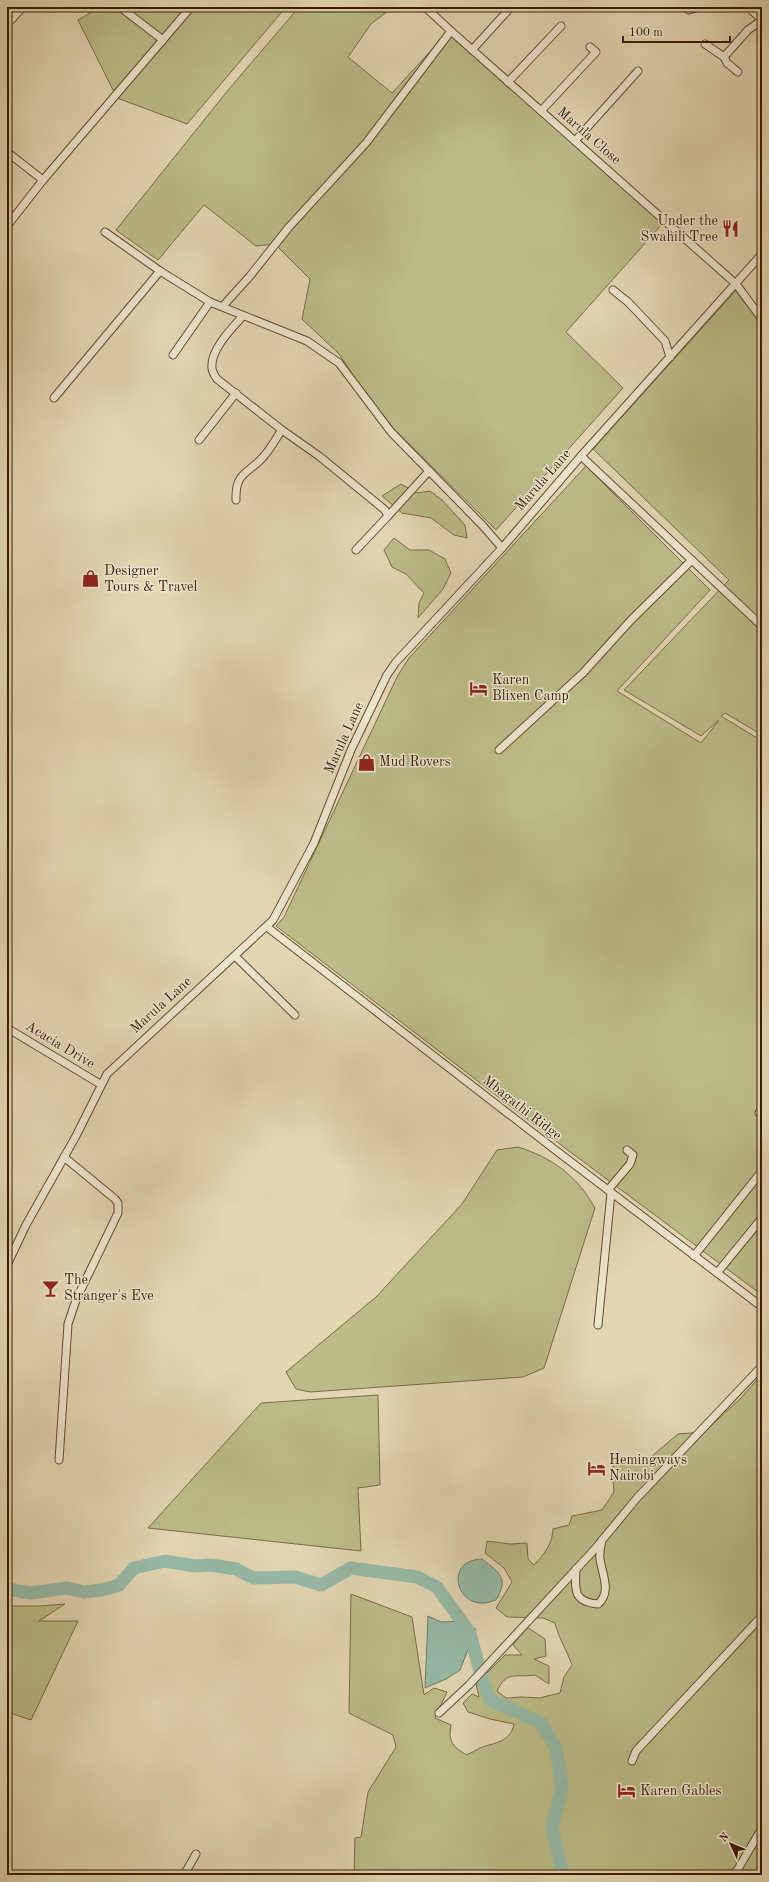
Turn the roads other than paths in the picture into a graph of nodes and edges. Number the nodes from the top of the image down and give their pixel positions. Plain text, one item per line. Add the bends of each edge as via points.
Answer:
1 (23, 7) edge
2 (120, 7) edge
3 (192, 7) edge
4 (425, 7) edge
5 (511, 7) edge
6 (684, 7) edge
7 (699, 7) edge
8 (748, 7) edge
9 (7, 12) edge
10 (13, 18) junction
11 (7, 24) edge
12 (561, 26) dead end
13 (451, 31) junction
14 (163, 40) junction
15 (704, 44) dead end
16 (590, 47) dead end
17 (472, 50) junction
18 (724, 57) junction
19 (638, 71) dead end
20 (738, 72) dead end
21 (508, 82) junction
22 (541, 111) junction
23 (575, 141) junction
24 (7, 152) edge
25 (42, 180) junction
26 (7, 226) edge
27 (105, 232) dead end
28 (762, 254) edge
29 (160, 271) junction
30 (736, 284) junction
31 (613, 290) dead end
32 (210, 302) junction
33 (223, 306) junction
34 (243, 316) junction
35 (762, 319) edge
36 (173, 355) dead end
37 (670, 357) junction
38 (236, 394) junction
39 (54, 398) dead end
40 (282, 430) junction
41 (199, 440) dead end
42 (581, 456) junction
43 (429, 471) junction
44 (236, 500) dead end
45 (388, 516) junction
46 (502, 548) junction
47 (356, 550) dead end
48 (692, 560) junction
49 (762, 626) edge
50 (499, 750) dead end
51 (267, 927) junction
52 (235, 956) junction
53 (295, 1015) dead end
54 (7, 1028) edge
55 (100, 1084) junction
56 (627, 1150) dead end
57 (64, 1157) junction
58 (762, 1171) edge
59 (609, 1192) junction
60 (762, 1218) edge
61 (694, 1256) junction
62 (7, 1265) edge
63 (717, 1273) junction
64 (762, 1307) edge
65 (598, 1325) dead end
66 (762, 1366) edge
67 (59, 1460) dead end
68 (602, 1540) junction
69 (576, 1569) junction
70 (762, 1616) edge
71 (439, 1713) dead end
72 (632, 1761) dead end
73 (762, 1828) edge
74 (196, 1854) dead end
75 (184, 1875) edge
76 (732, 1875) edge

1 - 10 street
2 - 14 street
3 - 14 street
4 - 13 street, Marula Close
5 - 17 street
6 - 7 street via 689,10
8 - 18 street via 762,20 748,30
9 - 10 street
10 - 11 street
12 - 21 street
13 - 17 street, Marula Close
13 - 33 street via 366,143 289,227
14 - 25 street
15 - 18 street via 714,46
16 - 22 street via 596,52
17 - 21 street, Marula Close
18 - 20 street
19 - 23 street
21 - 22 street, Marula Close
22 - 23 street, Marula Close
23 - 30 street, Marula Close
24 - 25 street
25 - 26 street
27 - 29 street
28 - 30 street, Marula Lane
29 - 32 street
29 - 39 street
30 - 35 street, Marula Close
30 - 37 street, Marula Lane
31 - 37 street via 665,341
32 - 33 street
32 - 36 street
33 - 34 street
34 - 38 street via 224,337 212,359 212,369 217,379
34 - 43 street via 307,341 339,363 391,432
37 - 42 street, Marula Lane
38 - 40 street
38 - 41 street
40 - 44 street via 265,455 242,474 235,487
40 - 45 street via 385,510
42 - 46 street, Marula Lane
42 - 48 street
43 - 45 street
43 - 46 street
45 - 47 street
46 - 51 street, Marula Lane via 391,668 351,750 314,843
48 - 49 street
48 - 50 street via 631,620 583,673
51 - 52 street, Marula Lane
51 - 59 street, Mbagathi Ridge
52 - 53 street
52 - 55 street, Marula Lane via 113,1066
54 - 55 street, Acacia Drive
55 - 57 street, Marula Lane
56 - 59 street via 633,1155 630,1164
57 - 62 street, Marula Lane
57 - 67 street via 115,1199 119,1207 76,1300 68,1324
58 - 61 street
59 - 61 street, Mbagathi Ridge
59 - 65 street
60 - 63 street
61 - 63 street, Mbagathi Ridge
63 - 64 street, Mbagathi Ridge
66 - 68 street via 636,1498
68 - 69 street
68 - 69 street via 600,1558 606,1593 598,1604 586,1603 578,1597 575,1588
69 - 71 street
70 - 72 street via 636,1751
73 - 76 street
74 - 75 street

